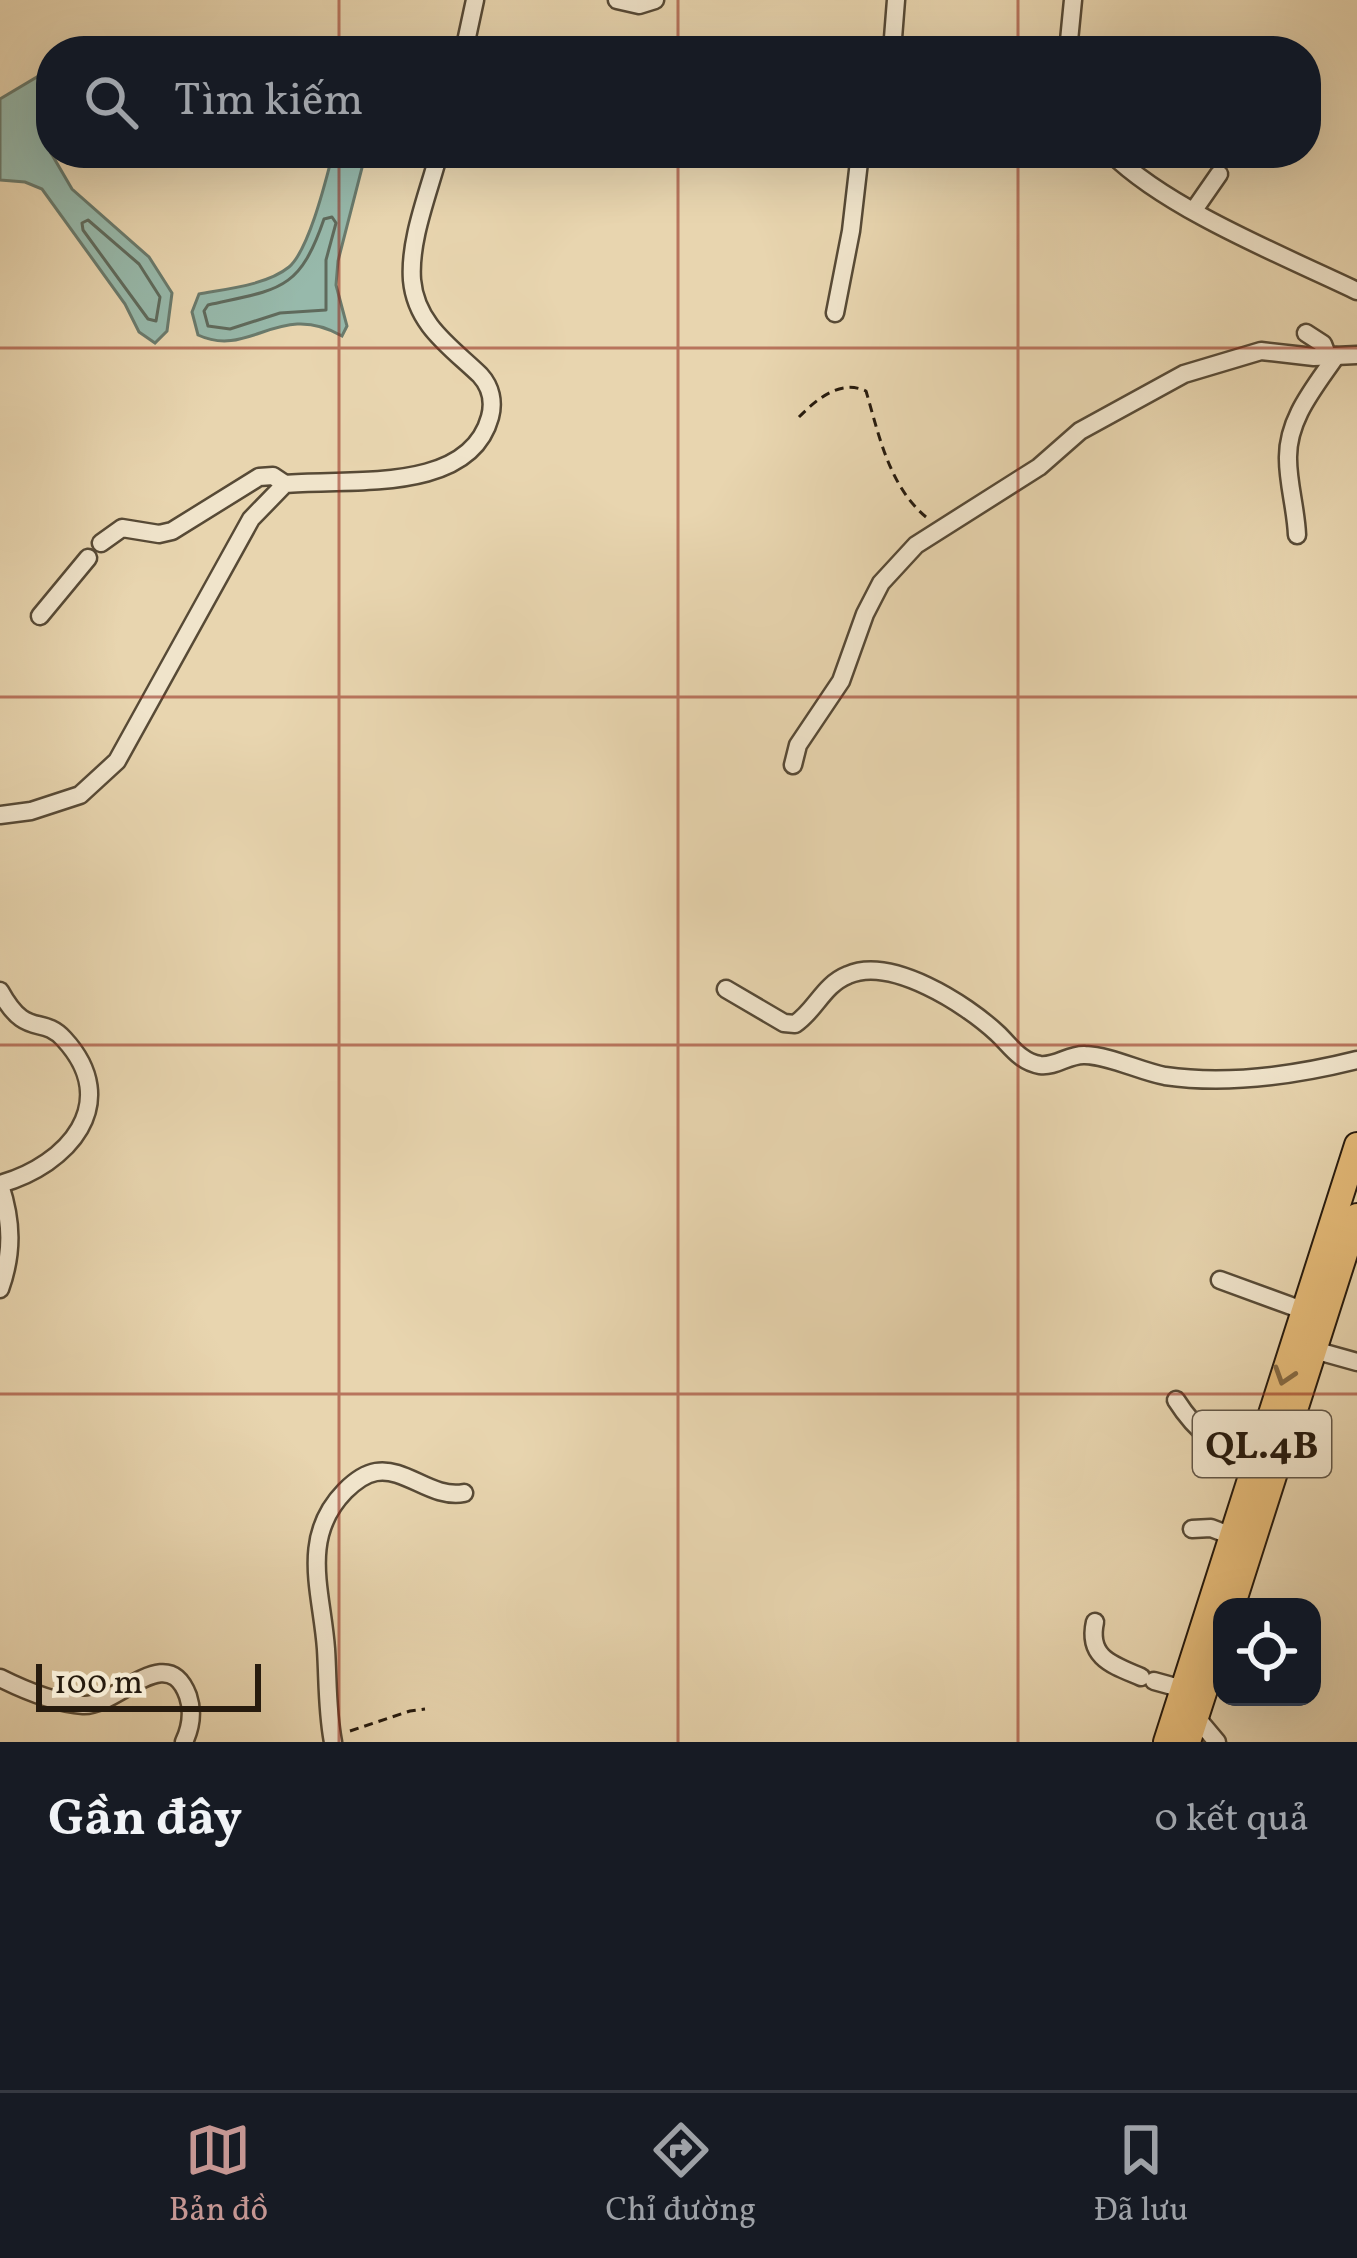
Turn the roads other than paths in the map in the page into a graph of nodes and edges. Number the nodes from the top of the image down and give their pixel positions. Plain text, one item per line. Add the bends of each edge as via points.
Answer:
1 (475, 0) edge
2 (617, 0) edge
3 (655, 0) edge
4 (896, 0) edge
5 (1073, 0) edge
6 (467, 36) edge
7 (893, 36) edge
8 (1069, 36) edge
9 (435, 168) edge
10 (858, 168) edge
11 (1126, 168) edge
12 (1219, 174) dead end
13 (1195, 210) junction
14 (1357, 291) edge
15 (835, 313) dead end
16 (1306, 333) dead end
17 (1357, 355) edge
18 (1332, 357) junction
19 (285, 484) junction
20 (1297, 535) dead end
21 (101, 543) dead end
22 (88, 558) dead end
23 (40, 616) dead end
24 (794, 765) dead end
25 (0, 815) edge
26 (726, 989) dead end
27 (0, 992) edge
28 (1357, 1060) edge
29 (1357, 1144) edge
30 (0, 1185) edge
31 (1357, 1216) edge
32 (1220, 1280) dead end
33 (0, 1288) edge
34 (1304, 1311) junction
35 (1314, 1351) junction
36 (1357, 1362) edge
37 (1176, 1400) dead end
38 (1256, 1461) junction
39 (464, 1493) dead end
40 (1192, 1528) dead end
41 (1232, 1536) junction
42 (1235, 1598) edge
43 (1095, 1622) dead end
44 (1213, 1665) edge
45 (0, 1678) edge
46 (1183, 1689) junction
47 (1196, 1717) junction
48 (340, 1738) edge
49 (184, 1742) edge
50 (1166, 1742) edge
51 (1189, 1742) edge
52 (1217, 1742) edge

1 - 6 street
2 - 3 street
4 - 7 street
5 - 8 street
9 - 19 street via 412,281 421,312 490,393 484,439 449,465 409,477
10 - 15 street
11 - 13 street
12 - 13 street
13 - 14 street
16 - 18 street
17 - 18 street
18 - 20 street via 1293,427 1288,458
18 - 24 street via 1261,351 1184,374 1080,431 1039,467 916,545 881,583 841,681 798,745
19 - 21 street via 259,477 172,531 122,528
19 - 25 street via 251,519 117,761 80,795
22 - 23 street
26 - 28 street via 795,1024 854,971 892,974 947,996 1040,1065 1084,1055 1166,1076 1219,1078
27 - 30 street via 27,1026 63,1037 92,1092 83,1128 52,1157
29 - 34 highway, QL.4B
30 - 33 street via 10,1260
31 - 35 highway, QL.4B
32 - 34 street
34 -> 38 highway, QL.4B
35 - 36 street
35 - 42 highway, QL.4B
37 - 38 street via 1214,1444
38 - 41 highway, QL.4B
39 - 48 street via 440,1493 379,1471 330,1507 314,1565
40 - 41 street
41 - 46 highway, QL.4B
43 - 46 street via 1096,1653 1108,1663
44 - 47 highway
45 - 49 street via 87,1706 161,1671 184,1685 192,1708
46 - 50 highway, QL.4B
47 - 51 highway
47 - 52 street

